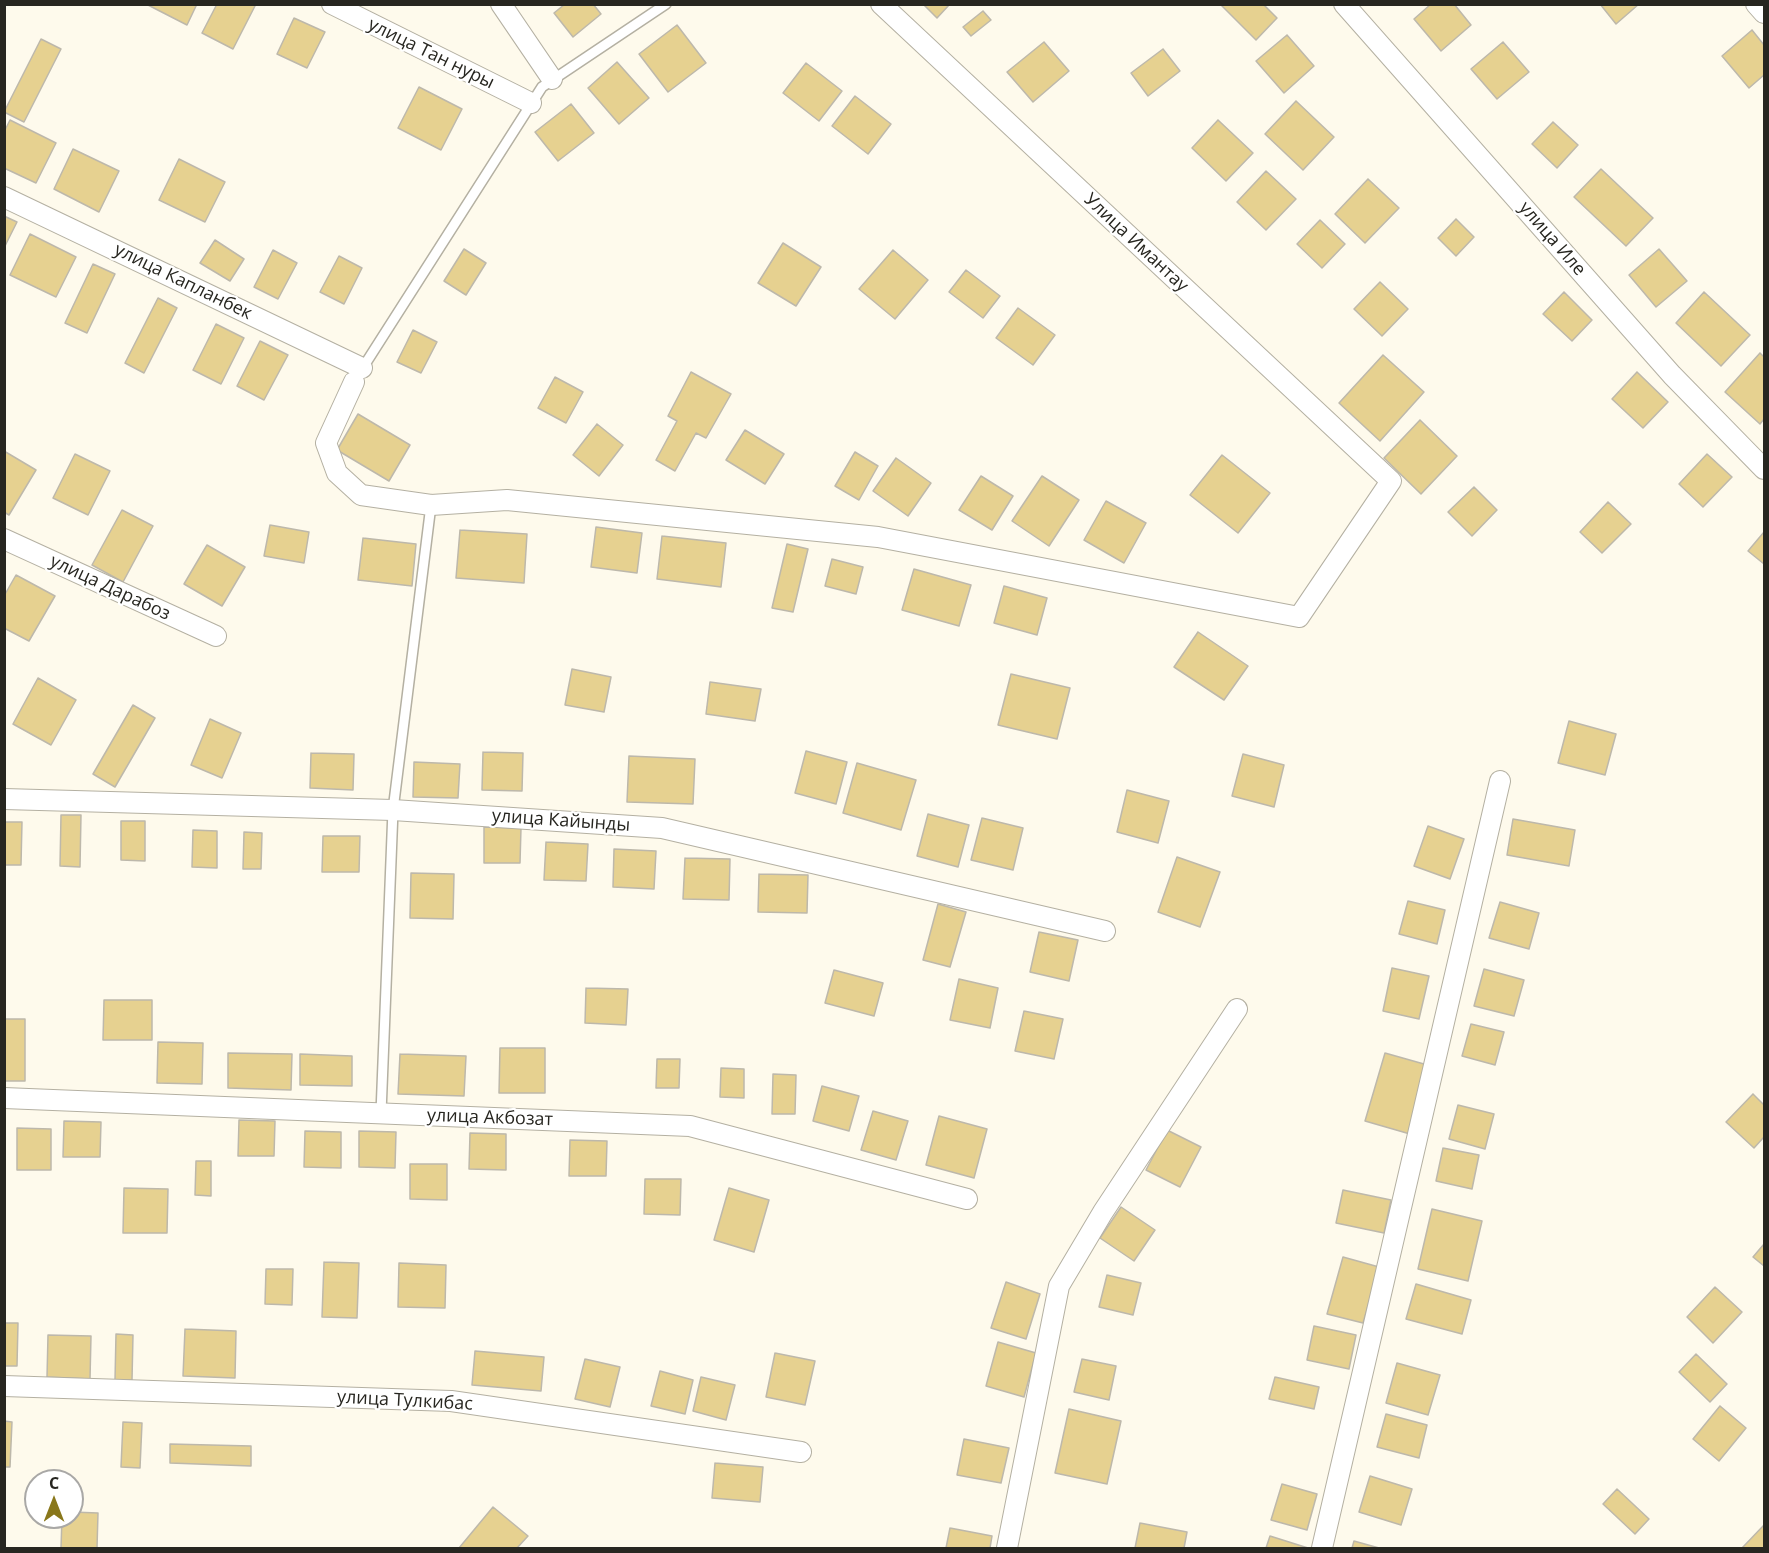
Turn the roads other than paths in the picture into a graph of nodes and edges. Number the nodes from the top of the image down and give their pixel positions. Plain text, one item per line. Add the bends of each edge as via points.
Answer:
1 (332, 4) edge
2 (501, 4) edge
3 (666, 4) edge
4 (881, 4) edge
5 (1344, 4) edge
6 (1756, 4) edge
7 (1764, 13) edge
8 (552, 79) junction
9 (531, 104) junction
10 (4, 196) edge
11 (358, 375) junction
12 (1764, 469) edge
13 (432, 505) junction
14 (4, 539) edge
15 (216, 636) dead end
16 (1500, 781) dead end
17 (4, 799) edge
18 (393, 810) junction
19 (1105, 931) dead end
20 (1237, 1009) dead end
21 (4, 1098) edge
22 (381, 1113) junction
23 (967, 1199) dead end
24 (4, 1386) edge
25 (801, 1452) dead end
26 (1007, 1548) edge
27 (1322, 1548) edge

1 - 9 street, улица Тан нуры
2 - 8 street
3 - 8 lane
4 - 13 street, Улица Имантау via 1391,481 1299,617 878,537 507,500
5 - 12 street, улица Иле via 1672,375
6 - 7 street
8 - 9 lane
9 - 11 lane
10 - 11 street, улица Капланбек
11 - 13 street via 326,444 337,473 362,495
13 - 18 lane
14 - 15 street, улица Дарабоз
16 - 27 street
17 - 18 street, улица Кайынды
18 - 19 street, улица Кайынды via 662,828
18 - 22 lane
20 - 26 street via 1059,1286
21 - 22 street, улица Акбозат
22 - 23 street, улица Акбозат via 690,1126
24 - 25 street, улица Тулкибас via 451,1401

